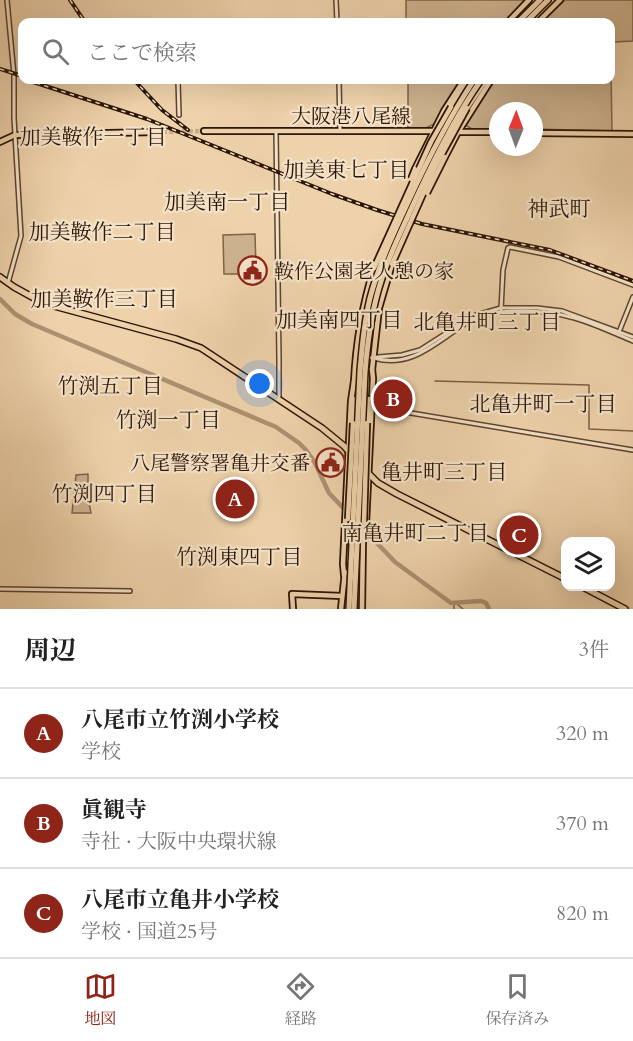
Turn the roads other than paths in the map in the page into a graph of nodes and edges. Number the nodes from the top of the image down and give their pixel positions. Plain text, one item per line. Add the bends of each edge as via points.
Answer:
1 (7, 0) edge
2 (336, 0) edge
3 (529, 0) edge
4 (535, 0) edge
5 (540, 0) edge
6 (548, 0) edge
7 (560, 0) edge
8 (337, 18) edge
9 (512, 18) edge
10 (521, 18) edge
11 (522, 18) edge
12 (530, 18) edge
13 (542, 18) edge
14 (178, 84) edge
15 (339, 84) edge
16 (463, 84) edge
17 (464, 84) edge
18 (472, 84) edge
19 (478, 84) edge
20 (483, 84) edge
21 (488, 84) edge
22 (179, 115) dead end
23 (204, 131) tunnel mouth
24 (276, 131) junction
25 (433, 131) junction
26 (156, 132) tunnel mouth
27 (340, 132) junction
28 (458, 132) junction
29 (489, 132) edge
30 (543, 133) edge
31 (15, 135) junction
32 (633, 135) edge
33 (0, 142) edge
34 (384, 242) junction
35 (399, 246) junction
36 (0, 277) edge
37 (8, 283) junction
38 (633, 285) edge
39 (633, 297) edge
40 (501, 310) junction
41 (618, 333) junction
42 (633, 339) edge
43 (355, 358) junction
44 (373, 358) junction
45 (372, 369) junction
46 (354, 381) junction
47 (278, 398) junction
48 (372, 404) junction
49 (349, 435) junction
50 (339, 441) junction
51 (370, 446) junction
52 (348, 450) junction
53 (633, 450) edge
54 (358, 462) junction
55 (369, 475) junction
56 (347, 476) junction
57 (378, 483) junction
58 (368, 489) junction
59 (363, 537) junction
60 (344, 575) junction
61 (561, 576) edge
62 (0, 589) edge
63 (130, 591) dead end
64 (591, 591) edge
65 (342, 596) junction
66 (293, 609) edge
67 (341, 609) edge
68 (349, 609) edge
69 (354, 609) edge
70 (362, 609) edge
71 (625, 609) edge

1 - 31 street
2 - 8 street
3 - 9 main road
4 - 10 highway
5 - 11 highway
6 - 12 highway
7 - 13 main road
14 - 22 street
15 - 27 street
16 - 25 main road
17 - 34 main road, bridge via 431,142
18 - 68 highway, bridge via 416,184 381,263 370,299 360,371
19 - 69 highway, bridge via 421,187 375,300 365,372
20 - 35 main road, bridge via 435,167
21 - 28 main road
23 - 24 main road, 大阪港八尾線
24 - 27 main road, 大阪港八尾線
24 - 47 street
25 - 27 main road, 大阪港八尾線
25 - 28 main road, 大阪港八尾線
25 - 34 main road, bridge
26 - 31 main road
28 - 29 main road, 大阪港八尾線
28 - 35 main road, bridge
30 - 32 main road
31 - 33 main road
31 - 37 street via 21,236
34 - 43 main road, bridge via 364,300
35 - 44 main road, bridge via 379,308
36 - 37 highway
37 - 47 highway via 56,307 193,344
38 - 40 street via 559,257 510,247 503,270
39 - 41 street
40 - 41 street via 562,311
40 - 44 street via 473,316 420,350
41 - 42 street
43 - 44 street
43 - 46 main road
44 - 45 main road
45 - 48 main road
45 - 59 main road, bridge
46 - 49 main road
46 - 60 main road, bridge
47 - 50 highway
48 - 51 main road
48 - 53 street
49 - 50 main road
49 - 52 main road
50 - 52 highway
51 - 54 main road via 367,460
51 - 55 main road
52 - 54 highway
52 - 56 main road
54 - 55 highway
54 - 56 main road via 351,465
55 - 57 highway
55 - 58 main road
56 - 60 main road, bridge
57 - 58 main road
57 - 61 highway
58 - 59 main road
59 - 70 main road
60 - 65 main road
62 - 63 street
64 - 71 highway
65 - 66 main road via 292,594
65 - 67 main road

